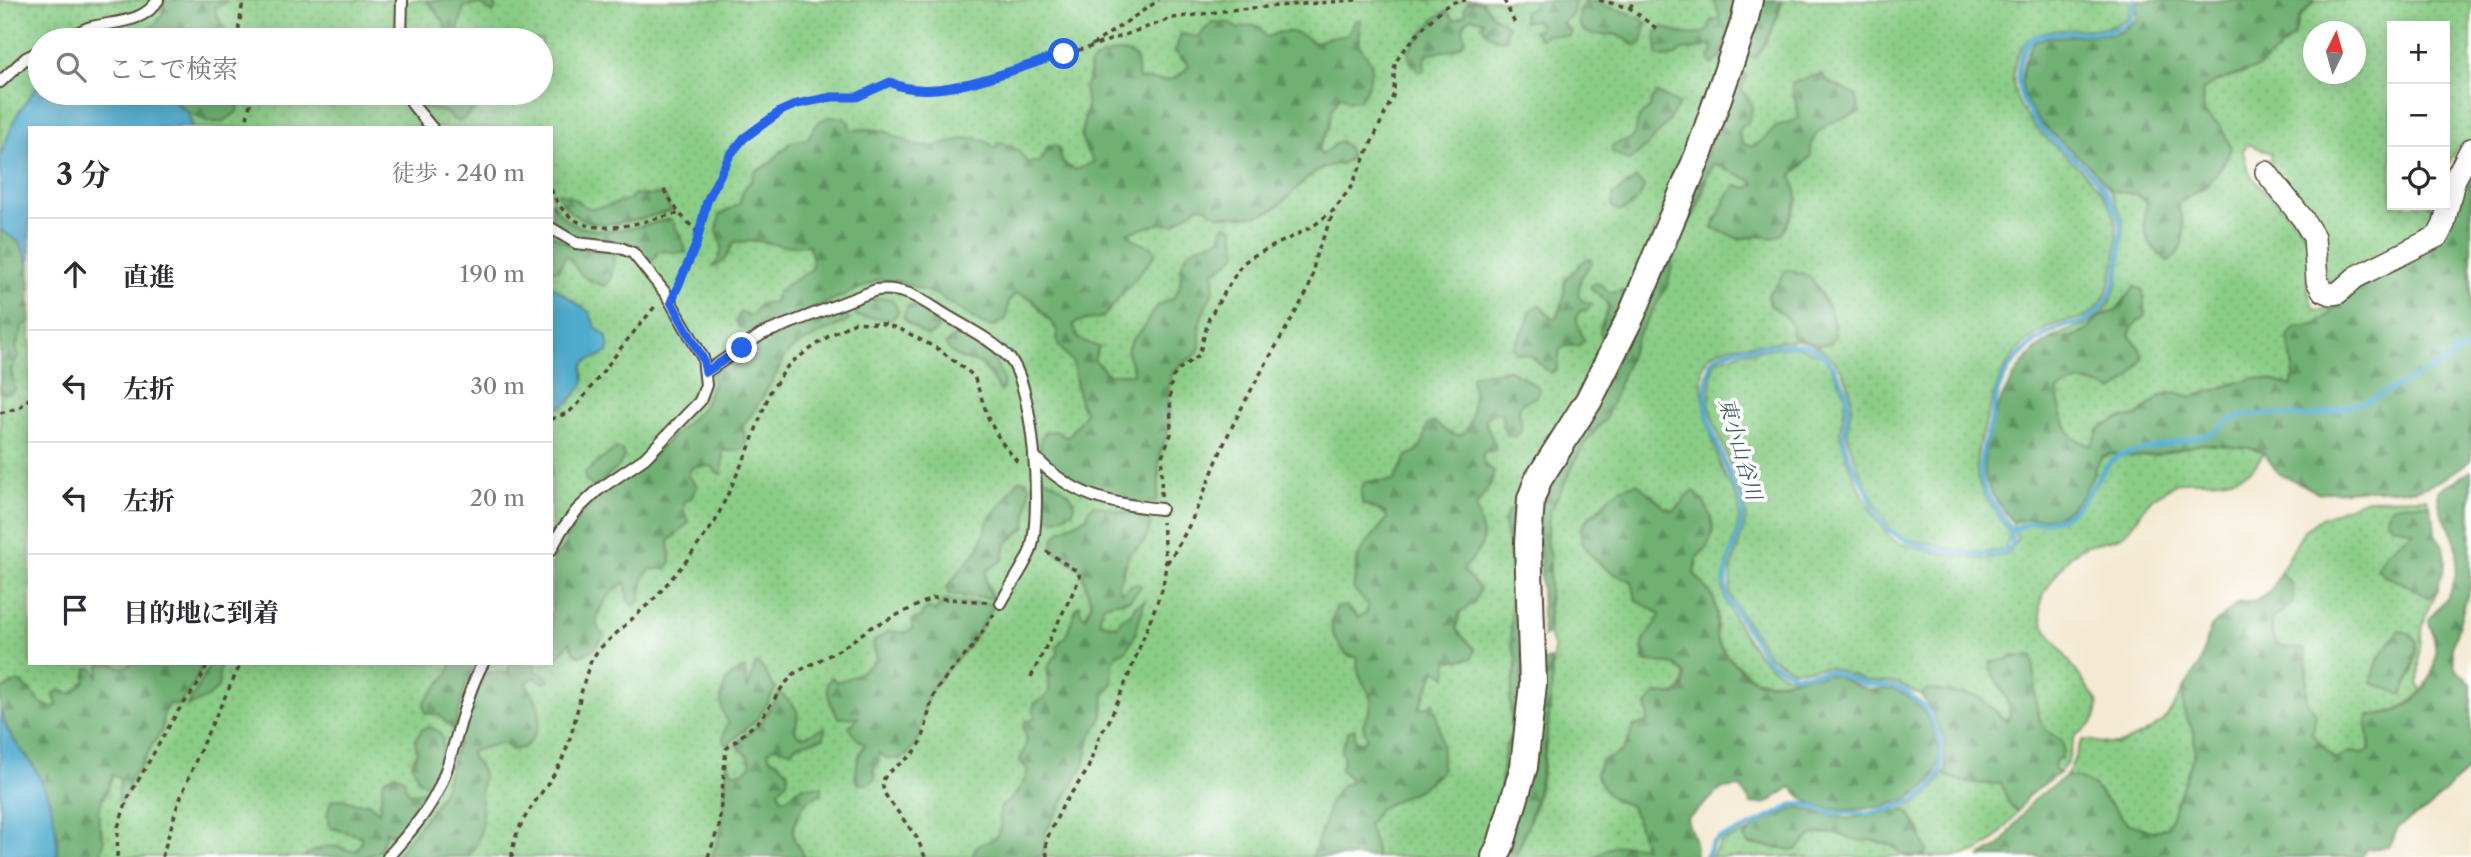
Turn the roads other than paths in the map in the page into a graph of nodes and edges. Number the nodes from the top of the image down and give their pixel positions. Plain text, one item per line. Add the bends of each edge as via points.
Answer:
1 (158, 0) edge
2 (402, 0) edge
3 (1749, 0) edge
4 (92, 28) edge
5 (401, 28) edge
6 (28, 57) edge
7 (0, 82) edge
8 (413, 105) edge
9 (430, 126) edge
10 (2471, 149) edge
11 (2266, 172) dead end
12 (553, 229) edge
13 (706, 372) junction
14 (1035, 457) junction
15 (1161, 509) road end
16 (553, 546) edge
17 (1001, 603) road end
18 (482, 665) edge
19 (388, 857) edge
20 (1495, 857) edge

1 - 4 lane via 136,18
2 - 5 lane
3 - 20 street via 1698,156 1632,314 1531,499 1533,684 1524,767
6 - 7 lane
8 - 9 lane
10 - 11 street via 2454,181 2438,236 2331,294 2317,281 2314,237
12 - 13 lane via 576,243 633,253 668,298
13 - 14 lane via 762,334 892,288 911,294 1009,358 1022,387
13 - 16 lane via 700,401 645,458 598,489 577,510
14 - 15 lane via 1064,482 1095,498
14 - 17 lane via 1030,551
18 - 19 lane via 439,787

